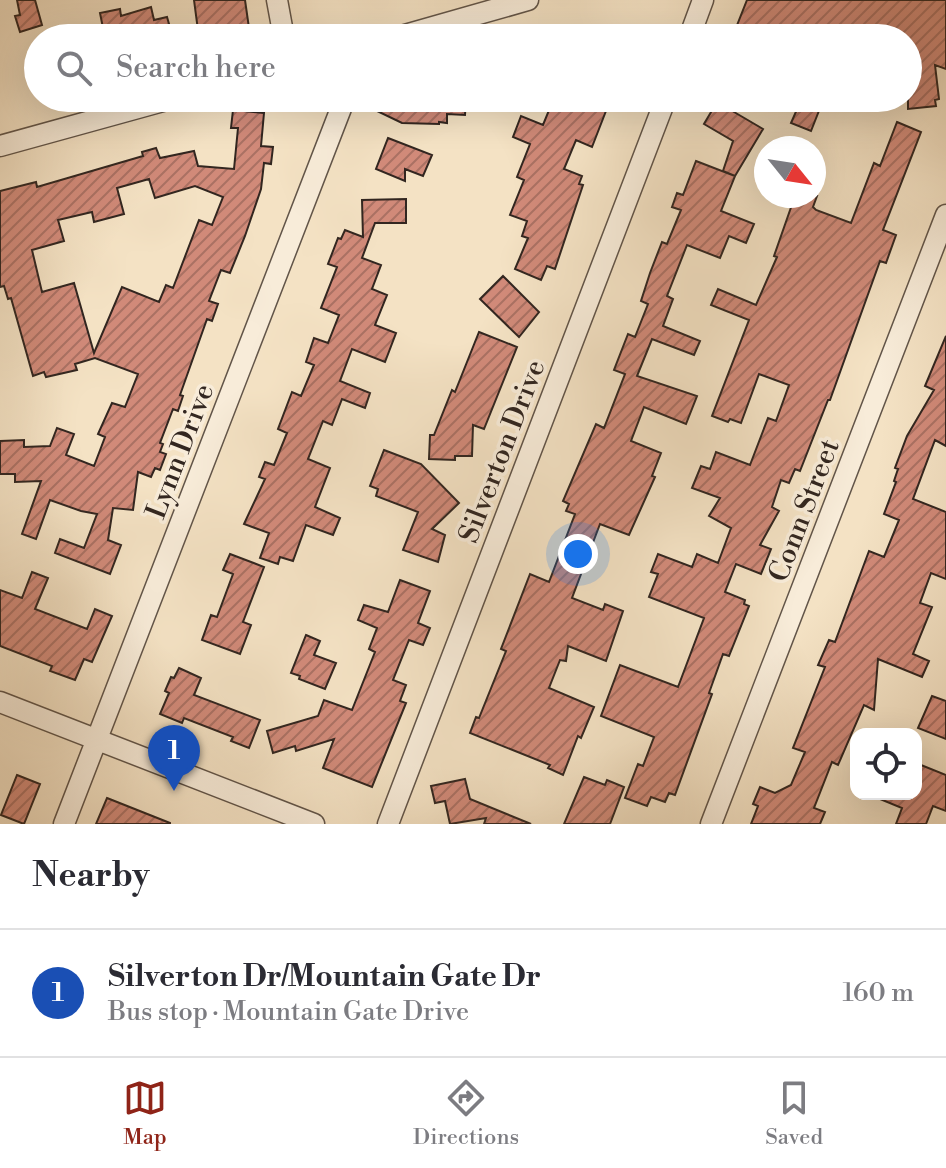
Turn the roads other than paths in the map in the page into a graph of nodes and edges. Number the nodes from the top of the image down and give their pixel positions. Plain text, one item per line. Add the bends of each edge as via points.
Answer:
1 (277, 0) edge
2 (528, 0) edge
3 (703, 0) edge
4 (281, 24) edge
5 (443, 24) edge
6 (694, 24) edge
7 (123, 112) edge
8 (340, 112) edge
9 (661, 112) edge
10 (0, 146) edge
11 (946, 215) edge
12 (0, 702) edge
13 (97, 740) junction
14 (64, 824) edge
15 (314, 824) edge
16 (388, 824) edge
17 (711, 824) edge

1 - 4 street
2 - 5 street
3 - 6 street
7 - 10 street
8 - 13 street, Lynn Drive
9 - 16 street, Silverton Drive
11 - 17 street, Conn Street
12 - 13 street
13 - 14 street, Lynn Drive
13 - 15 street

